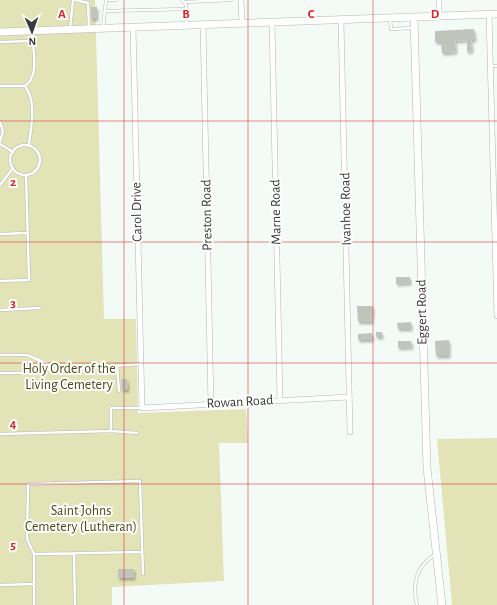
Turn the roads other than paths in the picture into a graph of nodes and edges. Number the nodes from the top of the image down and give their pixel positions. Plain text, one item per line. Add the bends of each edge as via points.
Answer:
1 (74, 0) edge
2 (106, 0) edge
3 (116, 0) edge
4 (231, 0) edge
5 (241, 0) edge
6 (439, 0) edge
7 (183, 1) edge
8 (187, 9) junction
9 (104, 11) junction
10 (497, 14) edge
11 (489, 15) junction
12 (439, 17) junction
13 (414, 18) junction
14 (390, 19) junction
15 (341, 20) junction
16 (272, 23) junction
17 (242, 24) junction
18 (203, 25) junction
19 (187, 26) junction
20 (133, 27) junction
21 (103, 28) junction
22 (414, 28) junction
23 (70, 29) junction
24 (89, 29) junction
25 (0, 32) edge
26 (0, 42) edge
27 (490, 66) junction
28 (497, 66) edge
29 (0, 86) edge
30 (25, 86) junction
31 (0, 122) edge
32 (0, 143) edge
33 (29, 145) junction
34 (12, 152) junction
35 (13, 168) junction
36 (26, 175) junction
37 (0, 185) edge
38 (28, 233) junction
39 (0, 234) edge
40 (0, 281) edge
41 (40, 308) dead end
42 (0, 310) edge
43 (497, 316) edge
44 (0, 355) edge
45 (37, 359) junction
46 (47, 364) junction
47 (140, 364) junction
48 (117, 365) junction
49 (38, 367) junction
50 (0, 373) edge
51 (119, 391) dead end
52 (350, 396) junction
53 (280, 400) junction
54 (211, 404) junction
55 (142, 408) junction
56 (111, 431) junction
57 (350, 432) dead end
58 (137, 433) dead end
59 (0, 434) edge
60 (142, 552) junction
61 (74, 553) junction
62 (34, 554) junction
63 (436, 554) junction
64 (143, 574) dead end
65 (34, 584) junction
66 (0, 585) edge
67 (34, 605) edge
68 (75, 605) edge
69 (417, 605) edge
70 (442, 605) edge

1 - 23 lane
1 - 24 lane via 88,3
2 - 3 lane
2 - 9 lane
4 - 7 lane
5 - 17 street
6 - 12 street
7 - 8 lane
8 - 9 lane
8 - 19 lane
9 - 21 lane
10 - 11 street
11 - 12 street
11 - 27 street
12 - 13 street
13 - 14 street
13 - 22 street, Eggert Road
14 - 15 street
14 - 22 lane via 390,29
15 - 16 street
15 - 52 street, Ivanhoe Road
16 - 17 street
16 - 53 street, Marne Road
17 - 18 street
18 - 19 street
18 - 54 street, Preston Road
19 - 20 street
20 - 21 street
20 - 47 street, Carol Drive
21 - 24 street
22 - 63 street, Eggert Road via 425,428
23 - 24 street
23 - 25 street
26 - 30 lane via 32,43 34,74
27 - 28 lane
27 - 43 street
29 - 30 lane
30 - 33 lane via 32,102
31 - 32 lane via 3,131
32 - 34 lane
33 - 34 lane via 17,147
33 - 36 lane via 38,152 40,158 37,170
34 - 35 lane via 10,162
35 - 36 lane via 18,173
35 - 37 lane
36 - 38 lane
38 - 39 lane
38 - 40 lane via 29,280
41 - 42 lane
44 - 45 lane via 24,354
45 - 46 lane
45 - 49 lane
46 - 48 lane via 72,369
46 - 49 lane
47 - 48 lane
47 - 55 street, Carol Drive
48 - 51 lane
49 - 50 lane via 28,373
52 - 53 street, Rowan Road
52 - 57 street, Ivanhoe Road
53 - 54 street, Rowan Road
54 - 55 street, Rowan Road
55 - 56 lane via 111,408
56 - 58 lane
56 - 59 lane
60 - 61 lane
60 - 62 lane via 140,481 28,484 27,539
60 - 64 lane
61 - 62 lane
61 - 68 lane
62 - 65 lane
63 - 69 lane via 420,566 415,578
63 - 70 street, Eggert Road
65 - 66 lane
65 - 67 lane

